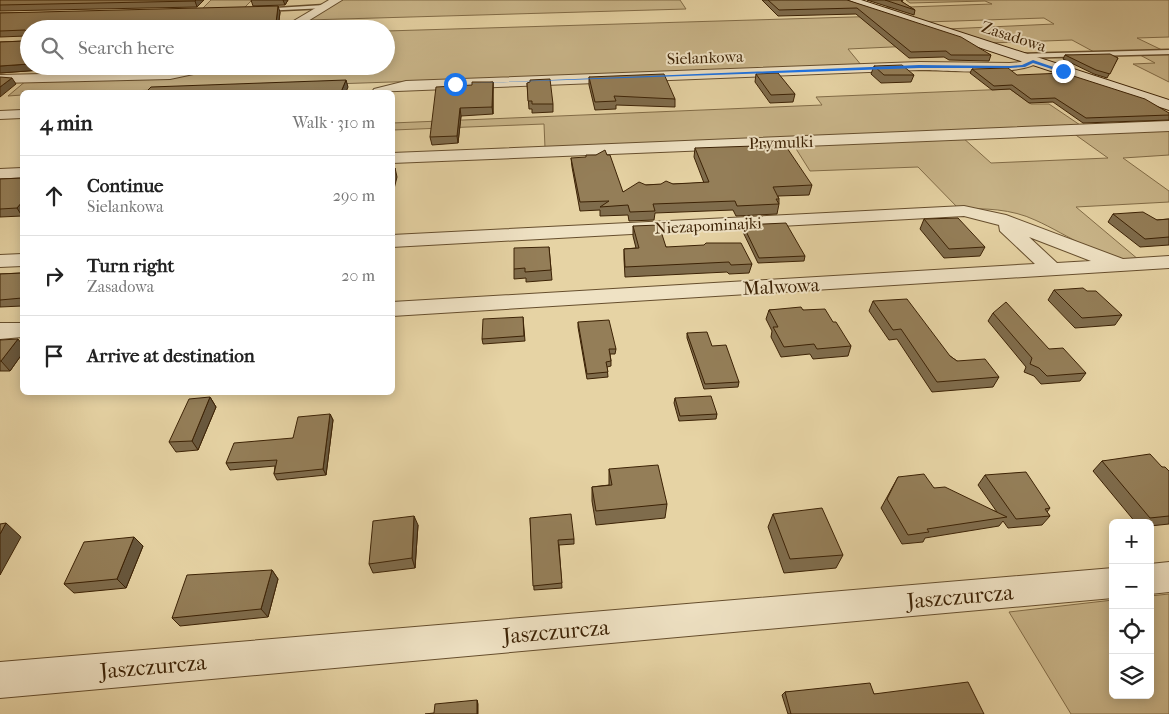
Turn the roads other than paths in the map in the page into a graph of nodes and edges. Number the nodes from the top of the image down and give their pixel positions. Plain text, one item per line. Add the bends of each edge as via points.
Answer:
1 (337, 0) edge
2 (849, 0) edge
3 (324, 7) junction
4 (256, 9) edge
5 (302, 20) edge
6 (1169, 52) edge
7 (1017, 56) junction
8 (1033, 61) junction
9 (170, 75) edge
10 (0, 79) edge
11 (387, 90) edge
12 (1169, 106) edge
13 (20, 114) edge
14 (0, 115) edge
15 (1169, 126) edge
16 (395, 158) edge
17 (20, 173) edge
18 (0, 174) edge
19 (998, 219) junction
20 (395, 241) edge
21 (20, 260) edge
22 (0, 261) edge
23 (1169, 262) edge
24 (1122, 265) junction
25 (1053, 270) junction
26 (395, 309) edge
27 (20, 330) edge
28 (0, 332) edge
29 (1169, 577) edge
30 (1154, 579) edge
31 (1109, 582) edge
32 (0, 680) edge

1 - 3 street
2 - 7 street, Zasadowa
3 - 4 lane
3 - 5 street
6 - 7 lane
7 - 8 street, Zasadowa
8 - 11 street, Sielankowa via 1010,67 919,66 406,85
8 - 12 street, Zasadowa
9 - 10 street
13 - 14 street
15 - 16 street, Prymulki
17 - 18 street
19 - 20 street, Niezapominajki via 964,211
19 - 24 street, Niezapominajki
19 - 25 street
21 - 22 street
23 - 24 street, Malwowa
24 - 25 street, Malwowa
25 - 26 street, Malwowa
27 - 28 street
29 - 30 street
31 - 32 street, Jaszczurcza

